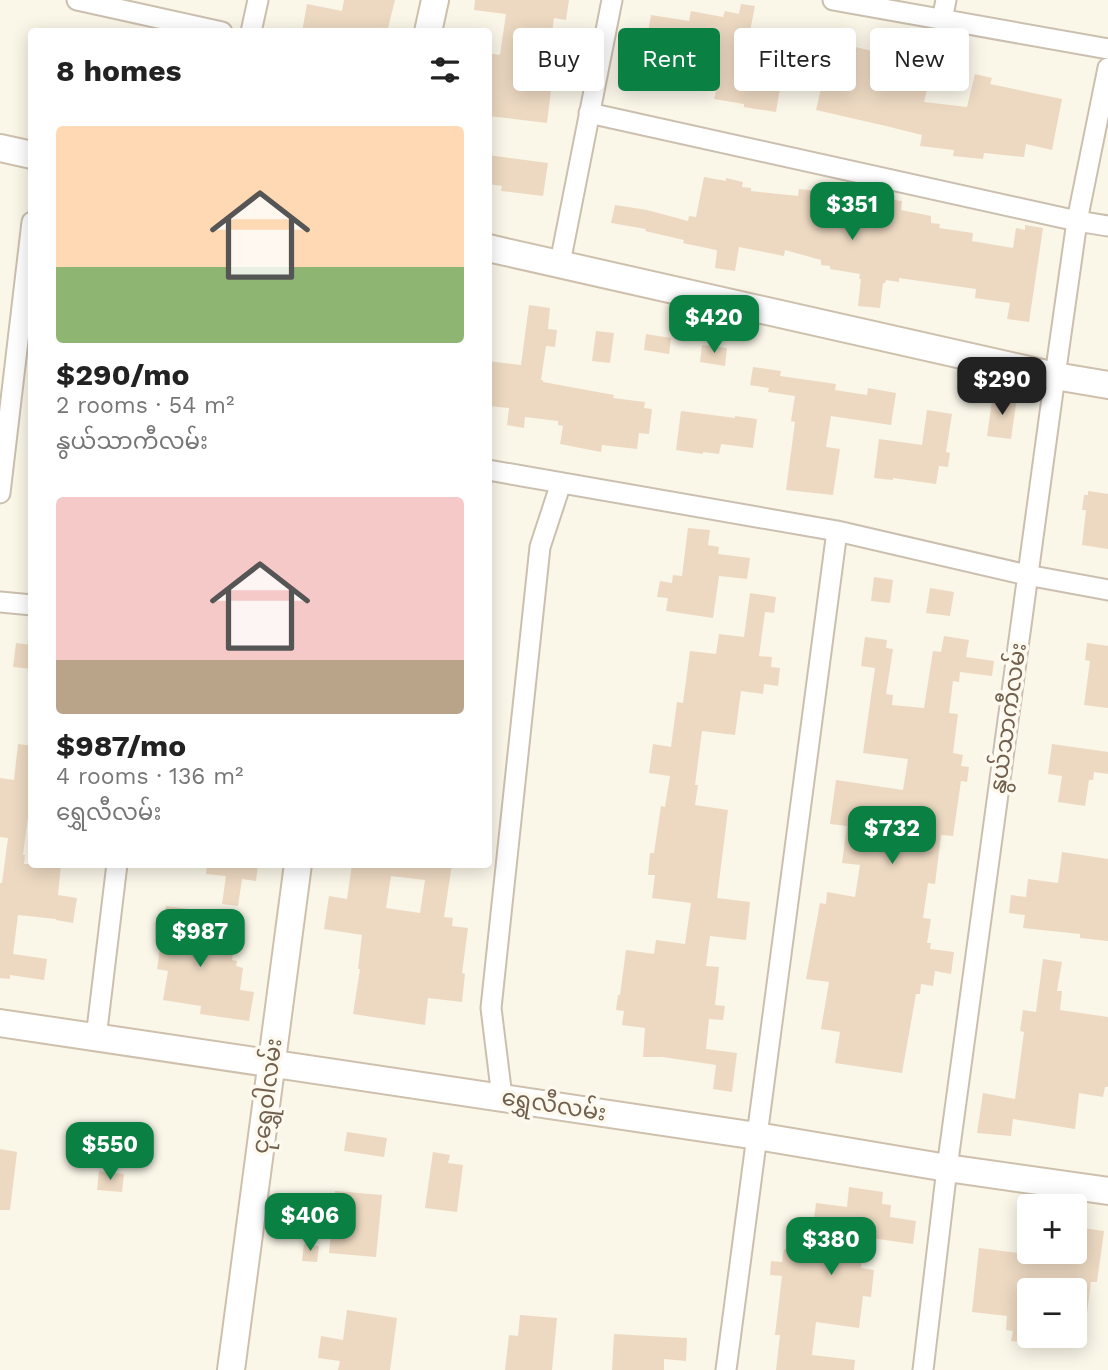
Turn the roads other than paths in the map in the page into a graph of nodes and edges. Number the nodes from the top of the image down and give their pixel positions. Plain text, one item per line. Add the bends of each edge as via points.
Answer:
1 (77, 0) edge
2 (258, 0) edge
3 (435, 0) edge
4 (612, 0) edge
5 (834, 0) edge
6 (944, 10) edge
7 (204, 28) edge
8 (252, 28) edge
9 (429, 28) edge
10 (1108, 49) edge
11 (1108, 68) edge
12 (589, 113) junction
13 (0, 148) edge
14 (28, 154) edge
15 (1077, 221) junction
16 (1108, 226) edge
17 (492, 249) edge
18 (28, 256) edge
19 (559, 263) junction
20 (1055, 376) junction
21 (1108, 386) edge
22 (492, 471) edge
23 (561, 483) junction
24 (0, 493) edge
25 (837, 531) junction
26 (1027, 575) junction
27 (1108, 590) edge
28 (0, 602) edge
29 (28, 606) edge
30 (117, 868) edge
31 (297, 868) edge
32 (0, 1024) edge
33 (96, 1038) junction
34 (271, 1063) junction
35 (502, 1097) junction
36 (758, 1136) junction
37 (947, 1168) junction
38 (1108, 1191) edge
39 (231, 1370) edge
40 (726, 1370) edge
41 (927, 1370) edge

1 - 7 street
2 - 8 street
3 - 9 street
4 - 12 street
5 - 6 street
6 - 10 street
11 - 15 street, နွယ်သာကီလမ်း
12 - 15 street
12 - 19 street
13 - 14 street
15 - 16 street
15 - 20 street, နွယ်သာကီလမ်း
17 - 19 street
18 - 24 street
19 - 20 street
20 - 21 street
20 - 26 street, နွယ်သာကီလမ်း
22 - 23 street
23 - 25 street
23 - 35 street via 540,547 491,1009
25 - 26 street
25 - 36 street
26 - 27 street
26 - 37 street, နွယ်သာကီလမ်း
28 - 29 street
30 - 33 street
31 - 34 street, ငုရွှေဝါလမ်း
32 - 33 street, ရွှေလီလမ်း
33 - 34 street, ရွှေလီလမ်း
34 - 35 street, ရွှေလီလမ်း
34 - 39 street, ငုရွှေဝါလမ်း
35 - 36 street, ရွှေလီလမ်း
36 - 37 street, ရွှေလီလမ်း
36 - 40 street
37 - 38 street, ရွှေလီလမ်း
37 - 41 street, နွယ်သာကီလမ်း

